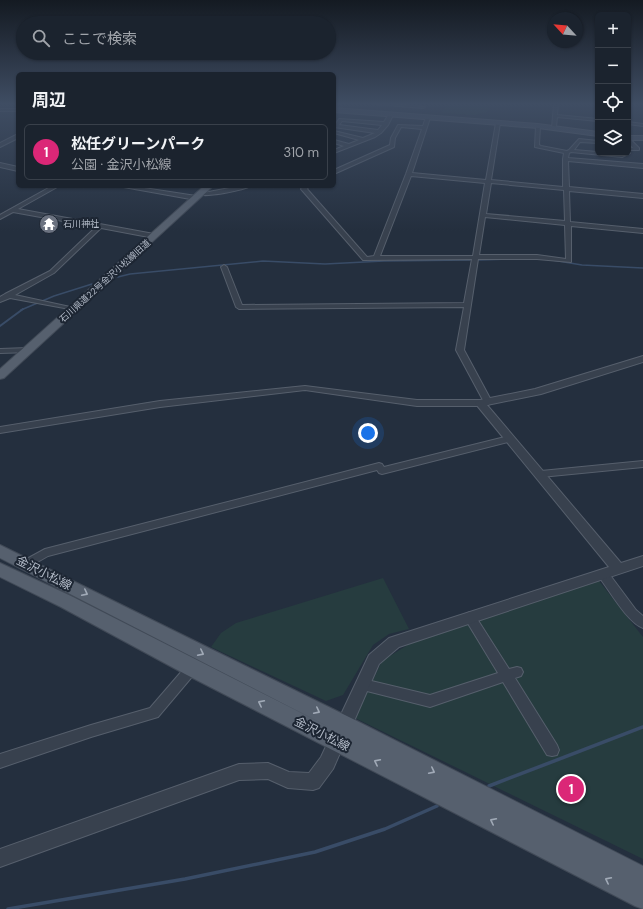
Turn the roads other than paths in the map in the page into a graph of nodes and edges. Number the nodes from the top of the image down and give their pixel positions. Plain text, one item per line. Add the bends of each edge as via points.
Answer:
1 (348, 146) edge
2 (391, 146) edge
3 (419, 146) edge
4 (494, 146) edge
5 (539, 146) edge
6 (574, 146) edge
7 (634, 146) edge
8 (631, 149) edge
9 (635, 150) junction
10 (336, 151) edge
11 (643, 151) edge
12 (569, 152) junction
13 (631, 152) edge
14 (595, 153) edge
15 (623, 156) edge
16 (565, 159) junction
17 (621, 164) junction
18 (0, 166) edge
19 (643, 166) edge
20 (16, 169) edge
21 (336, 171) edge
22 (409, 174) junction
23 (487, 181) junction
24 (52, 188) edge
25 (136, 188) edge
26 (207, 188) edge
27 (238, 188) edge
28 (304, 188) edge
29 (566, 189) junction
30 (198, 196) junction
31 (643, 196) edge
32 (12, 210) junction
33 (482, 214) junction
34 (0, 217) edge
35 (568, 223) junction
36 (100, 226) junction
37 (643, 231) edge
38 (154, 236) junction
39 (476, 257) junction
40 (376, 258) junction
41 (224, 267) dead end
42 (0, 294) edge
43 (9, 296) junction
44 (0, 300) edge
45 (468, 305) junction
46 (73, 309) junction
47 (28, 350) junction
48 (0, 352) edge
49 (641, 361) edge
50 (0, 375) edge
51 (484, 403) junction
52 (0, 430) edge
53 (509, 439) junction
54 (643, 464) edge
55 (541, 474) junction
56 (0, 551) edge
57 (643, 561) edge
58 (27, 564) junction
59 (618, 569) junction
60 (0, 570) edge
61 (603, 574) junction
62 (470, 617) junction
63 (643, 623) edge
64 (192, 668) junction
65 (512, 674) junction
66 (364, 685) junction
67 (341, 733) junction
68 (552, 750) dead end
69 (0, 761) edge
70 (0, 858) edge
71 (643, 878) edge
72 (643, 898) edge

1 - 10 street
2 - 21 street
3 - 22 street
4 - 23 street
5 - 12 street
6 - 12 street
7 - 9 street
8 - 9 street
9 - 11 street
9 - 13 street
12 - 14 street
12 - 16 street
15 - 17 street via 620,158
16 - 17 street
16 - 29 street
17 - 19 street
18 - 20 street
22 - 23 street
22 - 40 street
23 - 29 street
23 - 33 street
24 - 32 street
25 - 30 street
26 - 30 main road, 石川県道22号金沢小松線旧道
27 - 30 street
28 - 40 street via 365,259
29 - 31 street
29 - 35 street
30 - 38 main road, 石川県道22号金沢小松線旧道
32 - 34 street
32 - 36 street
33 - 35 street
33 - 39 street
35 - 37 street
35 - 39 street via 569,261 537,257
36 - 38 street
36 - 43 street via 52,272
38 - 46 main road, 石川県道22号金沢小松線旧道
39 - 40 street
39 - 45 street
41 - 45 street via 239,307
42 - 43 street
43 - 44 street
43 - 46 street
45 - 51 street via 460,350
46 - 47 main road, 石川県道22号金沢小松線旧道
47 - 48 street
47 - 50 main road, 石川県道22号金沢小松線旧道
49 - 51 street via 537,392
51 - 52 street via 417,403 305,388 160,404
51 - 53 street
53 - 55 street
53 - 58 street via 382,472 379,466 45,553
54 - 55 street
55 - 59 street
56 - 58 main road, 金沢小松線
57 - 59 street
58 -> 67 main road, 金沢小松線
59 - 61 street
60 - 64 main road, 金沢小松線
61 - 62 street
61 - 63 street via 632,613
62 - 65 street
62 - 66 street via 394,642 374,660
67 -> 64 main road, 金沢小松線
64 - 69 street via 154,713 91,730
65 - 66 street via 430,701
65 - 68 street
66 - 67 street
67 - 70 street via 327,763 313,782 288,780 268,771 239,772
67 -> 71 main road, 金沢小松線
72 -> 67 main road, 金沢小松線

